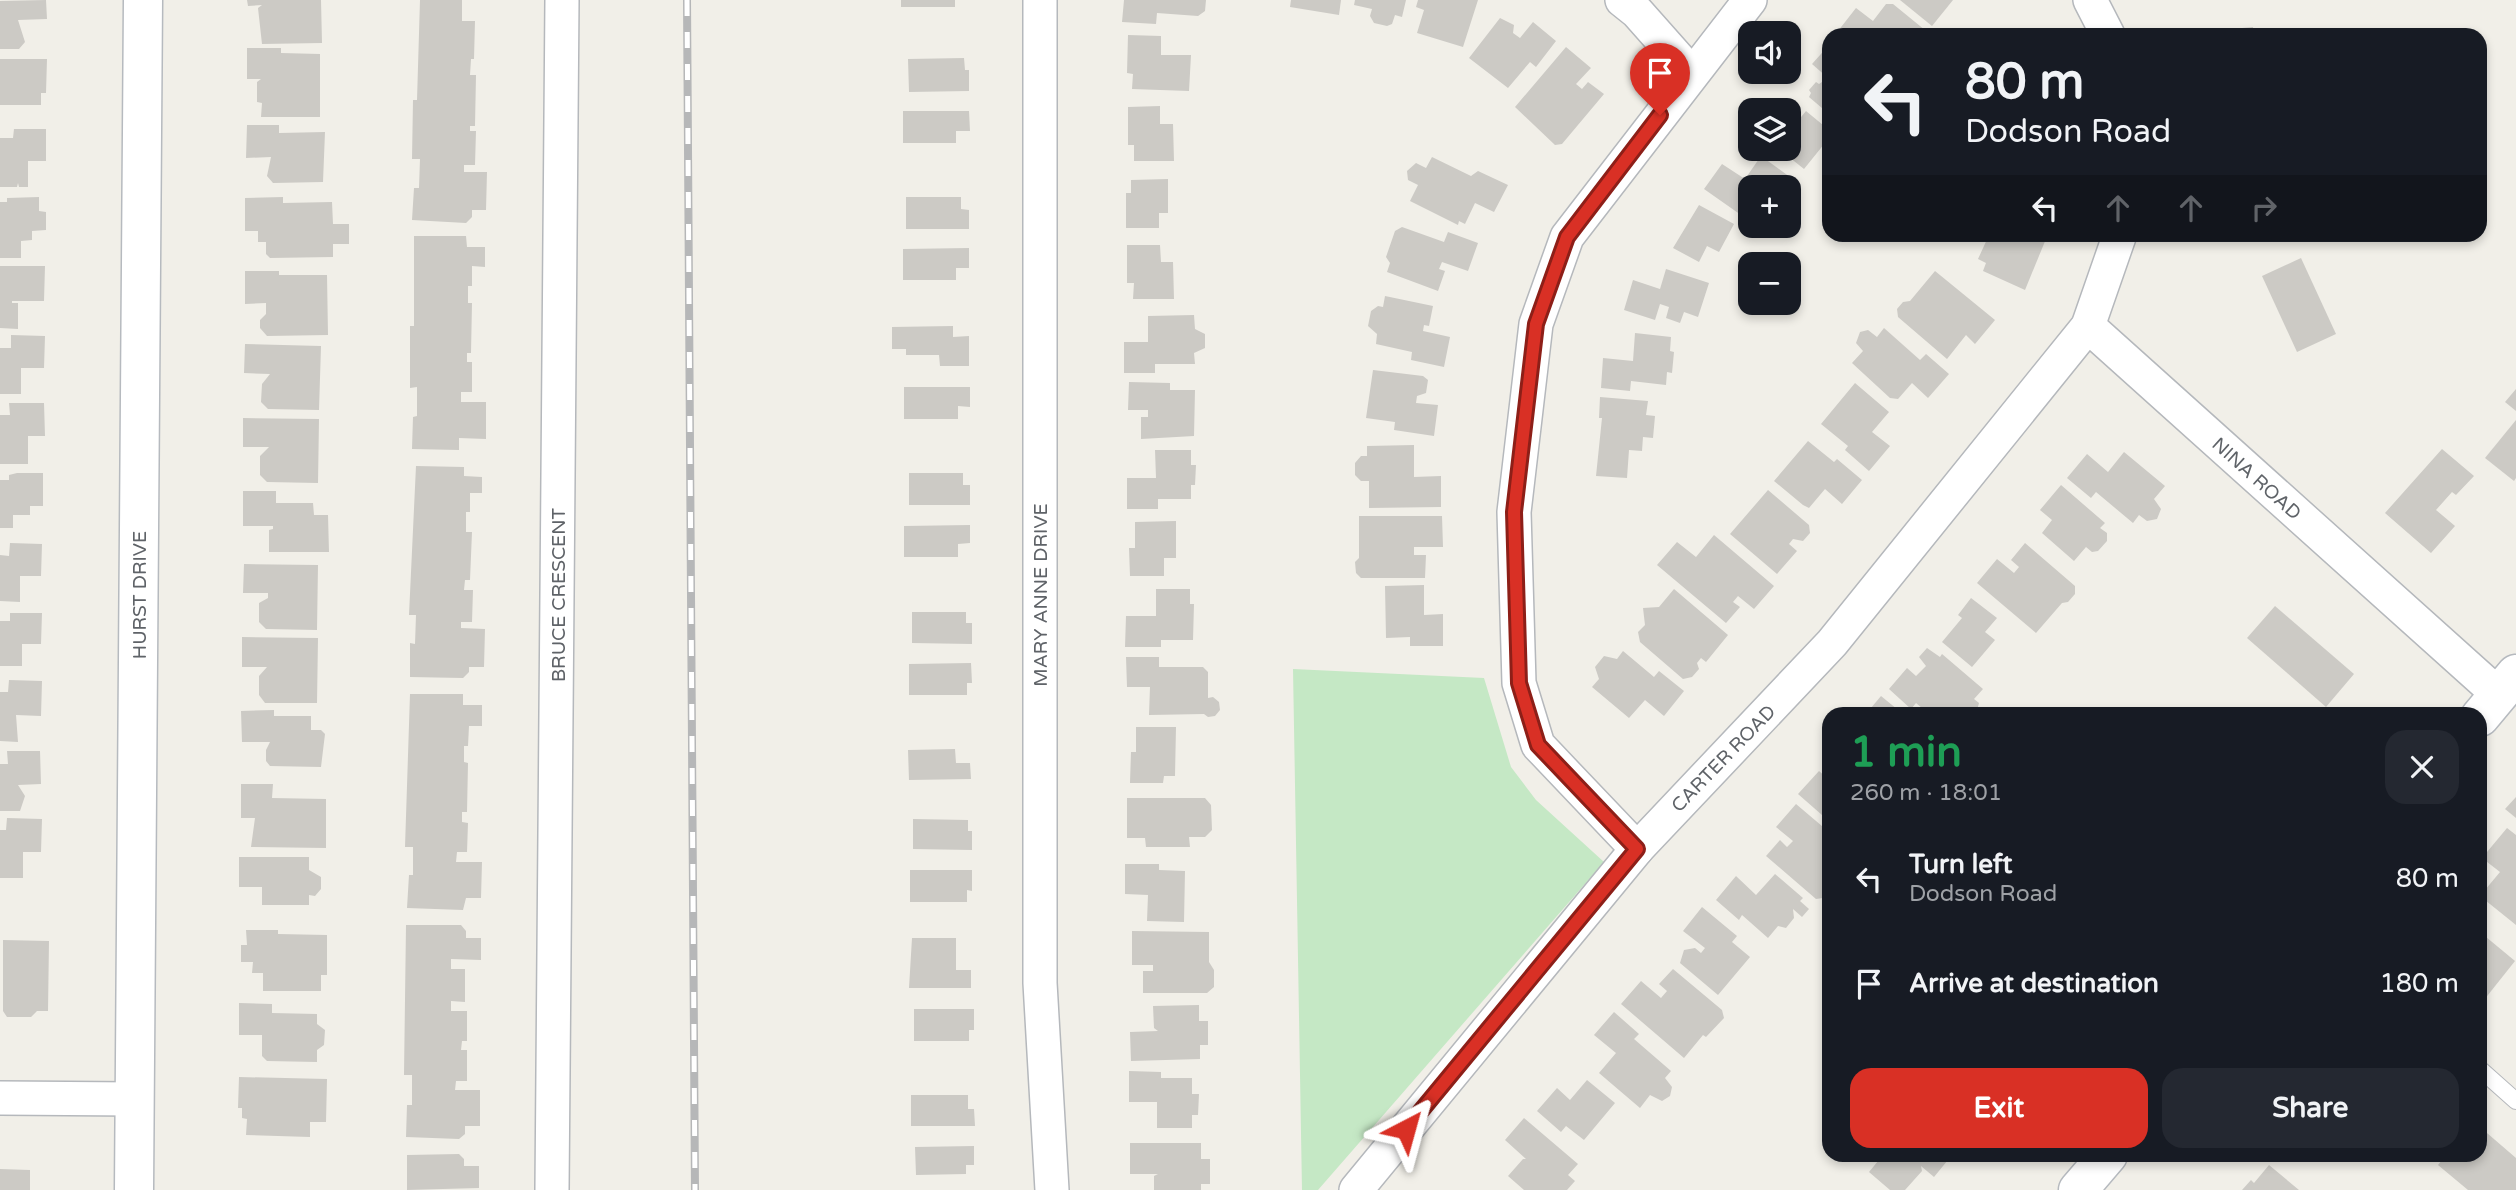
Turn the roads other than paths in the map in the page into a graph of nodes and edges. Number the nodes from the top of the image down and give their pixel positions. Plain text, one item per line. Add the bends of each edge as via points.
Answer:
1 (143, 0) edge
2 (562, 0) edge
3 (1040, 0) edge
4 (1622, 0) edge
5 (1750, 0) edge
6 (2090, 0) edge
7 (2104, 28) edge
8 (1692, 75) junction
9 (2117, 242) edge
10 (2088, 326) junction
11 (2498, 695) edge
12 (1637, 849) junction
13 (2487, 1075) edge
14 (0, 1098) edge
15 (135, 1099) junction
16 (2516, 1101) edge
17 (2102, 1162) edge
18 (134, 1190) edge
19 (552, 1190) edge
20 (1052, 1190) edge
21 (1356, 1190) edge
22 (2078, 1190) edge

1 - 15 street, HURST DRIVE
2 - 19 street, BRUCE CRESCENT
3 - 20 street, MARY ANNE DRIVE via 1040,983
4 - 8 street
5 - 8 street
6 - 7 street
8 - 12 street via 1567,237 1536,324 1514,512 1519,683 1538,745
9 - 10 street
10 - 11 street, NINA ROAD
10 - 12 street, CARTER ROAD via 1832,643
12 - 21 street, CARTER ROAD
13 - 16 lane
14 - 15 street
15 - 18 street, HURST DRIVE
17 - 22 street

